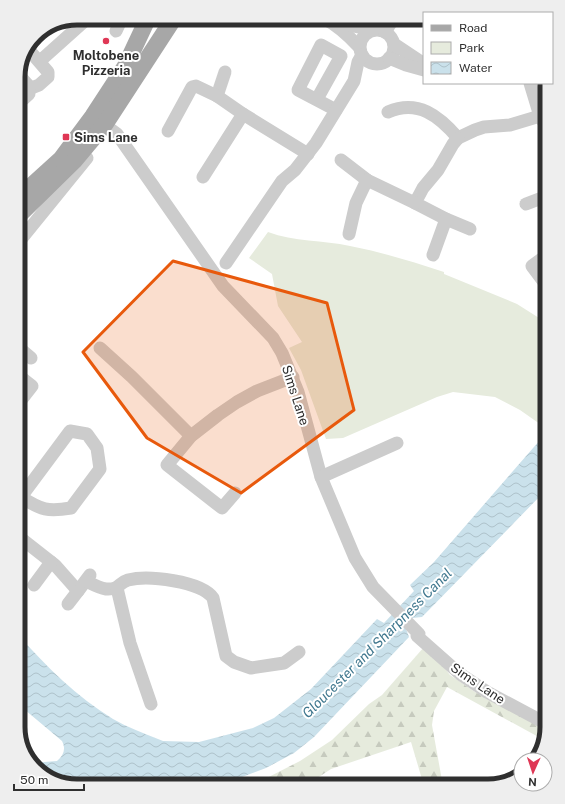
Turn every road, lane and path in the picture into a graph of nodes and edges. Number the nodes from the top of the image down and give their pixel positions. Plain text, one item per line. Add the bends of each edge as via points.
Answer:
1 (80, 25) edge
2 (119, 25) edge
3 (145, 25) edge
4 (153, 25) edge
5 (169, 25) edge
6 (334, 25) edge
7 (351, 25) edge
8 (390, 25) edge
9 (371, 30) junction
10 (116, 32) dead end
11 (385, 32) junction
12 (394, 44) junction
13 (360, 51) junction
14 (32, 52) edge
15 (389, 58) junction
16 (40, 61) junction
17 (423, 63) edge
18 (376, 64) junction
19 (125, 67) junction
20 (423, 70) edge
21 (225, 72) dead end
22 (354, 81) junction
23 (25, 82) edge
24 (530, 84) edge
25 (29, 89) junction
26 (217, 96) junction
27 (25, 98) edge
28 (317, 99) junction
29 (336, 110) junction
30 (388, 112) dead end
31 (243, 114) junction
32 (540, 116) joint
33 (100, 124) junction
34 (168, 132) dead end
35 (458, 138) junction
36 (308, 154) junction
37 (341, 160) dead end
38 (203, 177) dead end
39 (367, 180) junction
40 (25, 192) edge
41 (540, 199) edge
42 (415, 203) junction
43 (526, 204) dead end
44 (25, 209) edge
45 (446, 219) junction
46 (470, 229) dead end
47 (25, 234) edge
48 (349, 234) dead end
49 (433, 255) dead end
50 (540, 260) edge
51 (226, 263) dead end
52 (540, 277) edge
53 (100, 348) dead end
54 (25, 353) edge
55 (31, 358) dead end
56 (293, 377) junction
57 (25, 380) edge
58 (25, 395) edge
59 (192, 436) junction
60 (397, 443) dead end
61 (321, 477) junction
62 (25, 492) edge
63 (235, 492) dead end
64 (25, 501) edge
65 (25, 542) edge
66 (51, 562) junction
67 (85, 583) junction
68 (34, 585) dead end
69 (117, 588) junction
70 (68, 604) dead end
71 (299, 652) dead end
72 (151, 704) dead end
73 (540, 720) edge

1 - 16 street
2 - 10 street
3 - 19 main road
4 - 19 main road
5 - 33 main road
6 - 13 street via 352,39
7 - 9 street
8 - 11 street
9 - 11 street
9 - 13 street via 362,37
11 - 12 street
12 - 15 street
12 - 17 street
13 - 18 street via 366,60
13 - 22 street
14 - 16 street
15 - 18 street
15 - 20 street
16 - 25 street via 48,72 48,77 39,86
18 - 22 street
19 - 33 main road
21 - 26 street
22 - 29 street
23 - 25 street
24 - 32 street
25 - 27 street via 29,94
26 - 31 street
26 - 34 street via 196,86 192,87
28 - 28 street via 298,90 321,45 341,56
28 - 29 street
29 - 36 street
30 - 35 street via 400,102 424,110 447,126
31 - 36 street
31 - 38 street
32 - 35 street via 510,125 484,127
33 - 40 main road
33 - 44 main road via 74,161
33 - 47 street via 99,142
33 - 56 street, Sims Lane via 118,134 223,286 273,338
35 - 42 street
36 - 51 street via 282,181
37 - 39 street
39 - 42 street
39 - 48 street via 356,203
41 - 43 street
42 - 45 street
45 - 46 street
45 - 49 street
50 - 52 street via 532,266
53 - 59 street
54 - 55 street
56 - 59 street via 237,402
56 - 61 street, Sims Lane
57 - 58 street via 32,386
59 - 63 street via 167,465 222,508
60 - 61 street
61 - 73 street, Sims Lane via 355,558 373,588 419,634 417,636 460,674 487,692
62 - 64 street via 70,431 87,434 97,448 100,469 71,508 53,511
65 - 66 street
66 - 67 street
66 - 68 street
67 - 69 street via 105,589
67 - 70 street
69 - 71 street via 128,580 161,578 184,583 210,594 226,656 234,662 252,668 284,663
69 - 72 street via 130,643

